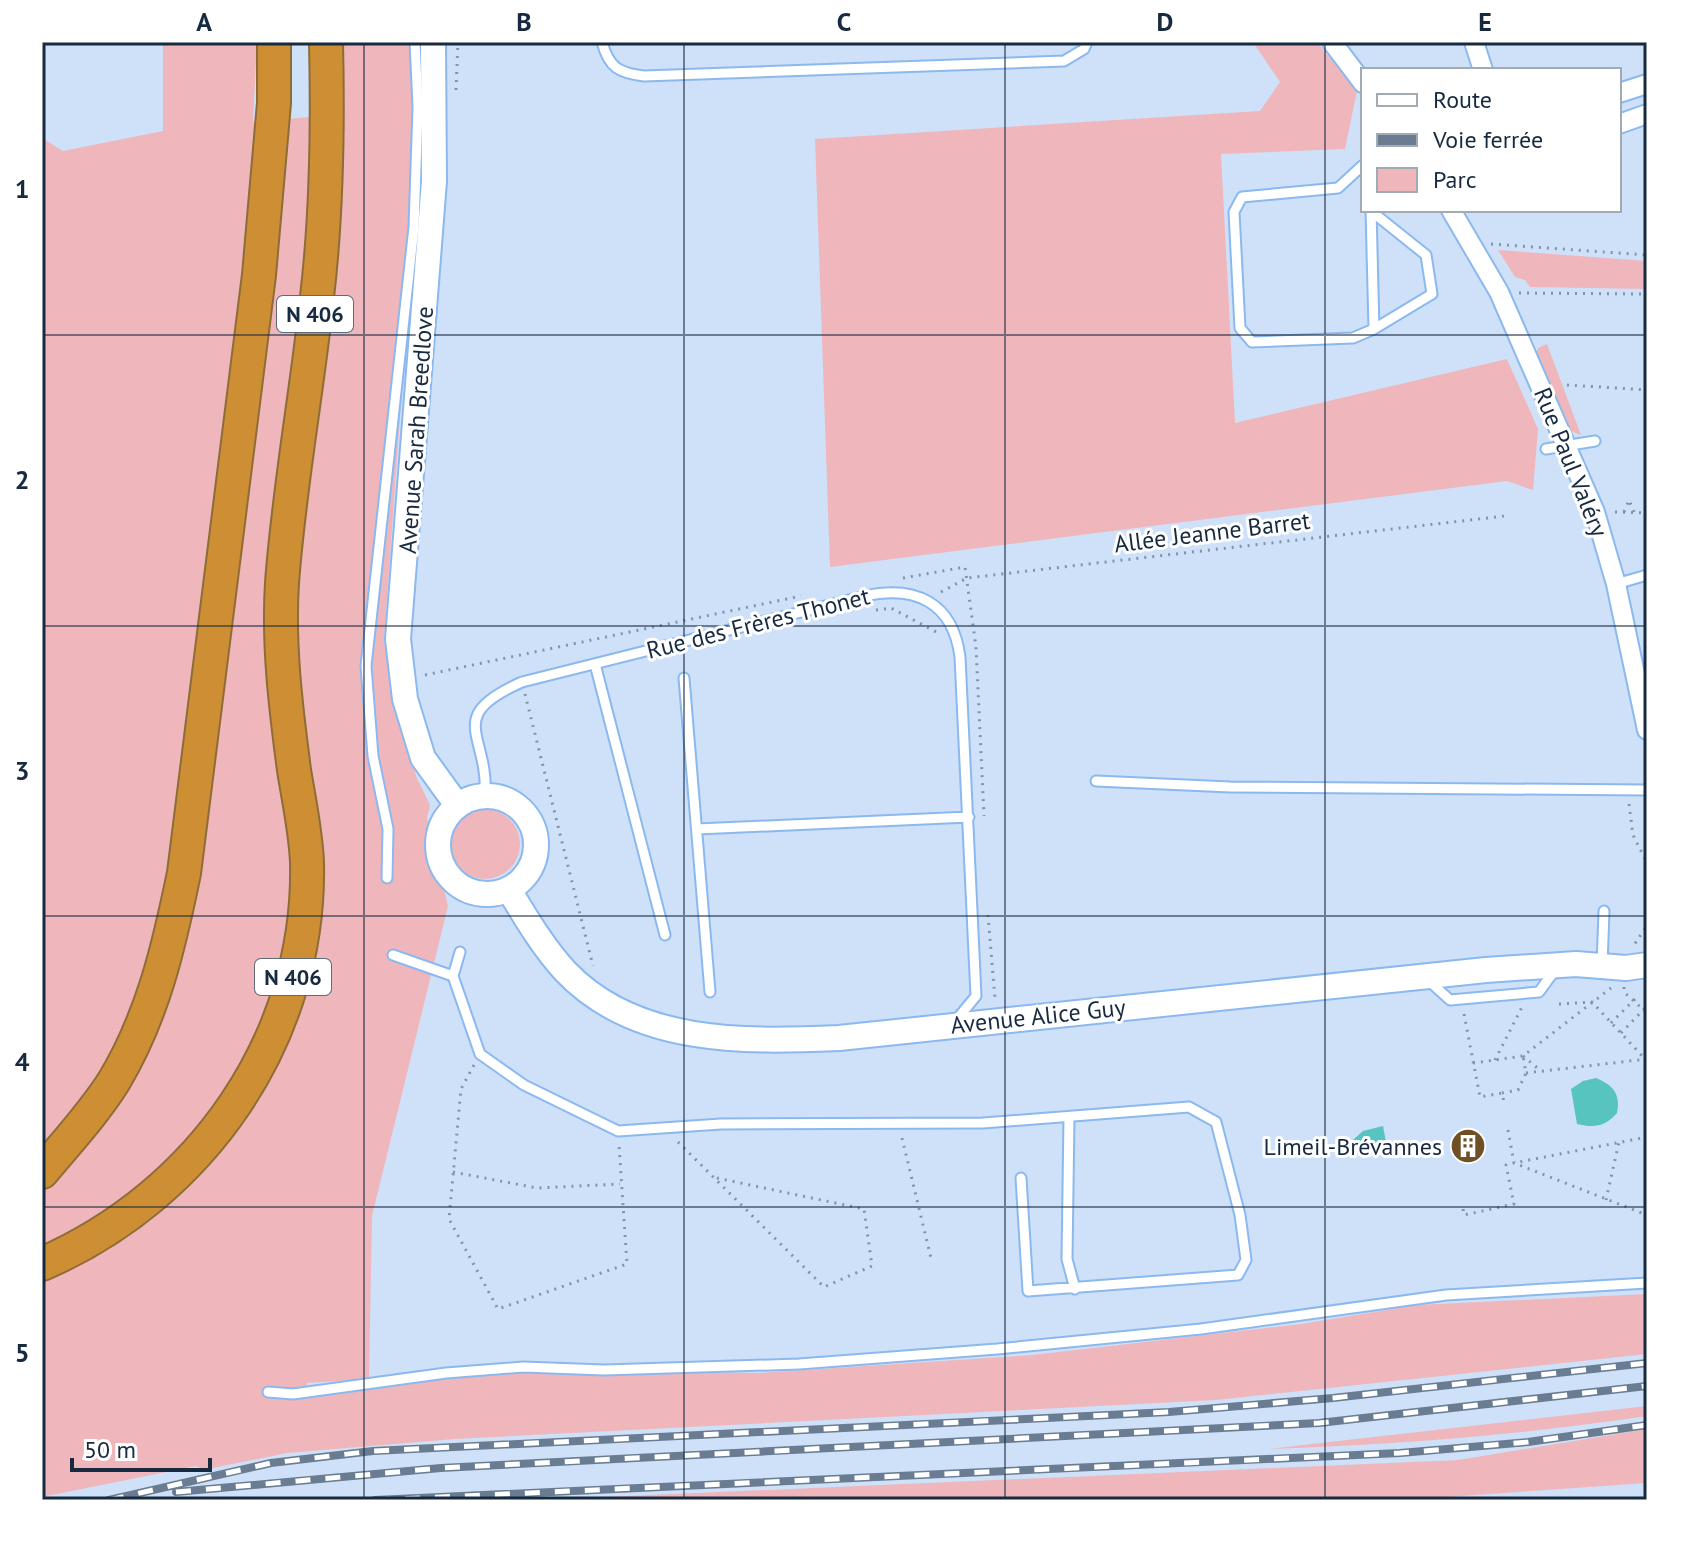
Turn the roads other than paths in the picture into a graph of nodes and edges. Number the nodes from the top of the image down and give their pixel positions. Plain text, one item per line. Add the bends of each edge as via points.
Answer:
1 (274, 42) edge
2 (326, 42) edge
3 (415, 42) edge
4 (433, 42) edge
5 (602, 42) edge
6 (1087, 42) edge
7 (1332, 42) edge
8 (1474, 42) edge
9 (1482, 68) edge
10 (1361, 80) edge
11 (1647, 84) edge
12 (1621, 92) edge
13 (1647, 114) edge
14 (1621, 123) edge
15 (1361, 167) edge
16 (1371, 212) edge
17 (1372, 212) edge
18 (1452, 212) edge
19 (1374, 329) junction
20 (1595, 441) dead end
21 (1566, 445) junction
22 (1546, 449) dead end
23 (1647, 575) edge
24 (1616, 584) junction
25 (595, 664) junction
26 (1641, 669) edge
27 (684, 678) dead end
28 (1647, 730) edge
29 (1096, 781) dead end
30 (1647, 790) edge
31 (485, 795) junction
32 (457, 805) junction
33 (969, 817) junction
34 (697, 829) junction
35 (387, 878) dead end
36 (509, 890) junction
37 (1604, 911) dead end
38 (665, 935) dead end
39 (460, 952) dead end
40 (393, 955) dead end
41 (1629, 973) edge
42 (453, 976) junction
43 (710, 992) dead end
44 (948, 1025) junction
45 (1069, 1117) junction
46 (42, 1172) edge
47 (1021, 1178) dead end
48 (42, 1264) edge
49 (1647, 1283) edge
50 (1075, 1289) junction
51 (268, 1392) dead end

1 - 46 highway, N 406 via 259,275 184,873 145,1022 113,1081
2 - 48 highway, N 406 via 329,136 318,294 282,585 284,694 307,861 305,926 286,1004 263,1063 222,1122 173,1180 118,1223
3 - 35 lane via 414,227 366,666 373,756 388,829
4 - 32 main road, Avenue Sarah Breedlove via 434,181 398,639 405,699 423,758
5 - 6 lane via 608,62 622,74 644,76 1064,61
7 - 10 street
8 - 9 street
11 - 12 street
13 - 14 street
15 - 19 lane via 1338,188 1242,197 1234,212 1240,328 1252,342 1353,338
16 - 19 lane
17 - 19 lane via 1426,255 1432,294
18 - 21 street, Rue Paul Valéry via 1499,292
20 - 21 lane
21 - 22 lane
21 - 24 street, Rue Paul Valéry via 1595,512
23 - 24 lane
24 - 26 street, Rue Paul Valéry
25 - 31 lane, Rue des Frères Thonet via 522,682 477,711 474,722 486,773
25 - 33 lane, Rue des Frères Thonet via 879,593 903,592 927,600 958,639
25 - 38 lane
26 - 28 street, Rue Paul Valéry
27 - 34 lane
29 - 30 lane
31 - 32 main road
31 - 36 main road via 506,799 523,811 534,829 533,865
32 - 36 main road via 441,825 440,863 467,891 488,895
33 - 34 lane
33 - 44 lane via 976,996
34 - 43 lane
36 - 44 main road, Avenue Alice Guy via 566,972 603,1002 647,1022 702,1037 768,1041
37 - 41 lane
39 - 42 lane
40 - 42 lane
41 - 44 main road, Avenue Alice Guy via 1558,965
42 - 45 lane via 480,1054 524,1085 618,1131
45 - 50 lane via 1067,1259
45 - 50 lane via 1189,1107 1216,1122 1246,1260 1238,1275
47 - 50 lane via 1028,1291
49 - 51 lane via 1446,1295 1201,1329 981,1351 799,1364 523,1367 293,1394

